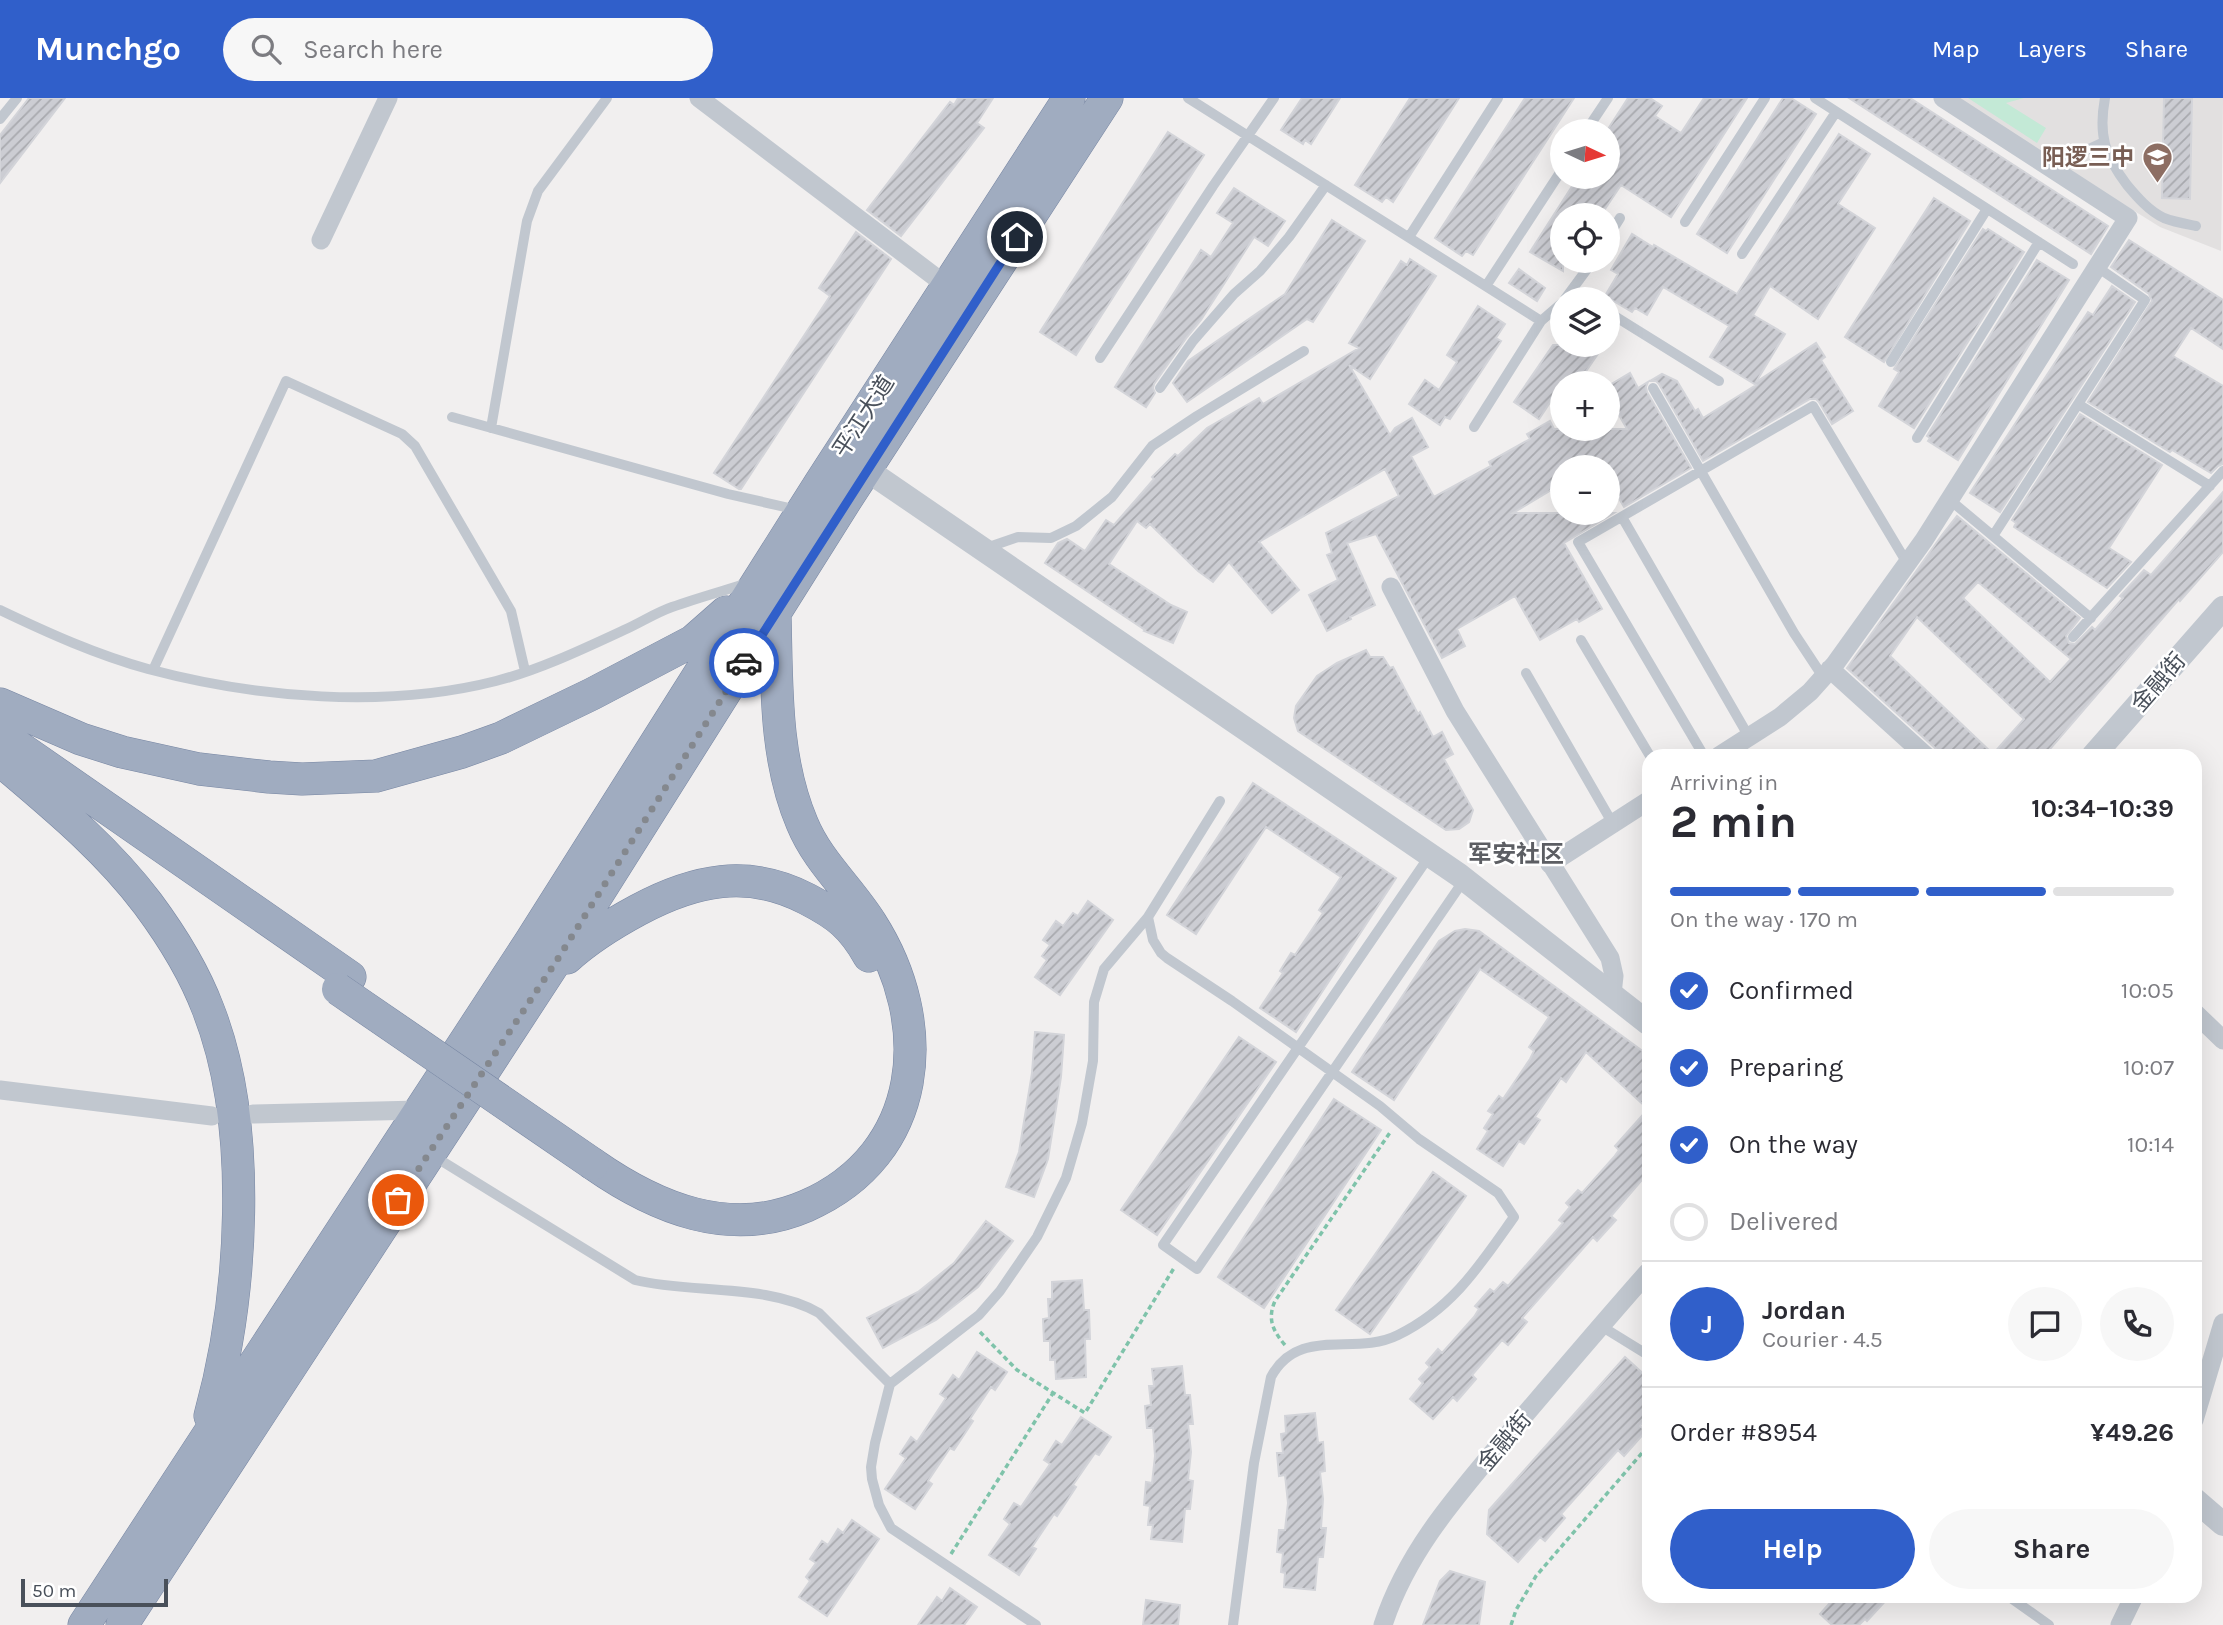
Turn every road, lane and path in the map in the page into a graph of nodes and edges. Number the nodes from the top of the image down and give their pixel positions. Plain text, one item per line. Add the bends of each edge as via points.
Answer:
1 (17, 98) edge
2 (388, 98) edge
3 (607, 98) edge
4 (699, 98) edge
5 (1069, 98) edge
6 (1107, 98) edge
7 (1188, 98) edge
8 (1273, 98) edge
9 (1498, 98) edge
10 (1608, 98) edge
11 (1765, 98) edge
12 (1815, 98) edge
13 (1943, 98) edge
14 (2105, 98) edge
15 (1836, 112) junction
16 (0, 119) edge
17 (1594, 119) edge
18 (1248, 136) junction
19 (2104, 142) junction
20 (2050, 168) junction
21 (1326, 185) junction
22 (1550, 188) edge
23 (1987, 209) junction
24 (1685, 222) dead end
25 (2196, 226) dead end
26 (1409, 237) junction
27 (321, 240) dead end
28 (2039, 242) junction
29 (1742, 254) dead end
30 (2073, 264) dead end
31 (2097, 267) junction
32 (947, 286) junction
33 (1486, 286) junction
34 (1550, 313) edge
35 (1620, 319) edge
36 (1541, 321) junction
37 (1304, 351) dead end
38 (1100, 358) dead end
39 (1891, 362) dead end
40 (1719, 381) dead end
41 (1160, 388) dead end
42 (1653, 388) dead end
43 (2078, 404) junction
44 (452, 417) dead end
45 (1474, 427) dead end
46 (491, 428) junction
47 (1917, 438) dead end
48 (867, 470) junction
49 (1701, 471) junction
50 (2223, 471) edge
51 (2210, 486) junction
52 (1950, 500) junction
53 (802, 511) junction
54 (1622, 517) junction
55 (1993, 536) junction
56 (983, 549) junction
57 (1908, 563) junction
58 (756, 584) junction
59 (1391, 587) dead end
60 (2223, 608) edge
61 (0, 610) edge
62 (775, 614) junction
63 (2091, 618) junction
64 (2073, 638) dead end
65 (1581, 640) dead end
66 (153, 670) junction
67 (524, 671) junction
68 (1526, 673) dead end
69 (1827, 673) junction
70 (0, 704) edge
71 (0, 734) edge
72 (1749, 737) junction
73 (1646, 749) edge
74 (1700, 749) edge
75 (1730, 749) edge
76 (1918, 749) edge
77 (2099, 749) edge
78 (0, 758) edge
79 (1220, 802) dead end
80 (1642, 805) edge
81 (1613, 824) junction
82 (1430, 855) junction
83 (1550, 864) junction
84 (1465, 879) junction
85 (1148, 918) junction
86 (542, 981) junction
87 (344, 983) junction
88 (1612, 994) junction
89 (1642, 1018) edge
90 (2202, 1020) edge
91 (2223, 1040) edge
92 (1298, 1048) junction
93 (1332, 1072) junction
94 (0, 1090) edge
95 (419, 1110) junction
96 (254, 1114) dead end
97 (212, 1116) dead end
98 (1398, 1120) junction
99 (429, 1153) junction
100 (598, 1157) junction
101 (1181, 1258) junction
102 (1642, 1279) edge
103 (970, 1322) junction
104 (2223, 1323) edge
105 (1601, 1326) junction
106 (1642, 1351) edge
107 (1293, 1353) junction
108 (890, 1384) junction
109 (1053, 1393) junction
110 (2202, 1393) edge
111 (201, 1445) junction
112 (1642, 1453) edge
113 (2202, 1506) edge
114 (2223, 1524) edge
115 (945, 1564) junction
116 (2018, 1603) edge
117 (2131, 1603) edge
118 (84, 1625) edge
119 (122, 1625) edge
120 (1037, 1625) edge
121 (1233, 1625) edge
122 (1383, 1625) edge
123 (1511, 1625) edge
124 (2049, 1625) edge
125 (2120, 1625) edge

1 - 16 lane
2 - 27 street
3 - 46 lane via 532,205
4 - 32 street
5 - 32 highway, 平江大道
6 - 48 highway, 平江大道
7 - 18 lane
8 - 18 lane
9 - 26 lane
10 - 17 lane
11 - 24 lane
12 - 15 lane
13 - 20 street
14 - 19 lane
15 - 23 lane
15 - 29 lane
18 - 21 lane
18 - 38 lane
19 - 20 lane
19 - 25 lane via 2116,170 2144,204 2164,218
20 - 31 street via 2128,218
21 - 26 lane
21 - 41 lane via 1289,237 1193,341
22 - 33 lane
23 - 28 lane
23 - 39 lane
26 - 33 lane
28 - 30 lane
28 - 47 lane
31 - 43 lane via 2145,300
31 - 52 street
32 - 53 highway, 平江大道
33 - 36 lane
34 - 36 lane
35 - 40 lane
36 - 45 lane
37 - 56 lane via 1152,446 1112,497 1076,526 1051,538 1018,537
42 - 49 lane
43 - 51 lane
43 - 55 lane
44 - 46 lane
46 - 53 lane
48 - 56 street
48 - 62 highway, 平江大道
49 - 54 lane
49 - 57 lane via 1812,406
49 - 69 lane via 1794,633
50 - 51 lane
51 - 63 lane
52 - 55 lane
52 - 57 street
53 - 58 highway, 平江大道
54 - 72 lane
54 - 74 lane via 1578,542
55 - 63 lane
56 - 82 street
57 - 69 street
58 - 67 lane via 670,607
58 - 70 highway via 693,641 592,694 501,738 376,776 269,777 187,767 81,739
58 - 95 highway, 平江大道
59 - 83 street via 1455,711
60 - 77 street, 金融街
61 - 66 lane via 76,644
62 - 86 highway, 平江大道
62 - 100 highway via 778,716 798,811 811,843 871,923 888,954 905,1005 911,1049 902,1105 882,1144 852,1178 816,1201 760,1219 684,1211 639,1194
63 - 64 lane
65 - 73 lane
66 - 67 lane via 234,687 368,696 466,687
66 - 67 lane via 286,381 402,434 415,446 511,611
68 - 81 lane
69 - 72 street via 1780,717
69 - 76 street
71 - 87 highway
72 - 75 street
78 - 87 highway
78 - 111 highway via 103,851 149,906 191,973 217,1039 236,1138 237,1228 225,1347
79 - 85 lane
80 - 81 street
81 - 83 street
82 - 84 street
82 - 92 lane
83 - 88 street via 1610,958
84 - 88 street
84 - 93 lane
85 - 92 lane via 1161,953
85 - 103 lane via 1104,969 1097,989 1088,1094 1066,1178 1019,1265
86 - 99 highway
86 - 100 highway via 582,944 631,914 680,890 735,881 781,888 839,918 856,934 881,985 894,1049 886,1100 855,1150 824,1177 758,1201 712,1199 668,1187
87 - 100 highway, bridge
88 - 89 street
90 - 91 street
92 - 93 lane
92 - 101 lane via 1163,1245
93 - 98 lane
93 - 101 lane via 1197,1269
94 - 97 street
95 - 96 street
95 - 111 highway, 平江大道
98 - 107 path via 1275,1301 1273,1329
98 - 107 lane via 1498,1193 1514,1217 1473,1275 1429,1317 1386,1340 1311,1346
99 - 108 lane via 635,1280 806,1305 819,1312
99 - 119 highway
101 - 109 path via 1084,1413
102 - 105 street, 金融街
103 - 108 lane
103 - 109 path via 1017,1370
104 - 110 street
105 - 106 lane
105 - 122 street, 金融街 via 1430,1530
107 - 121 lane via 1271,1377 1254,1463
108 - 115 lane via 871,1467 875,1492 891,1528
109 - 115 path
111 - 118 highway, 平江大道
112 - 123 path via 1536,1576
113 - 114 street
115 - 120 lane
116 - 124 lane
117 - 125 street

